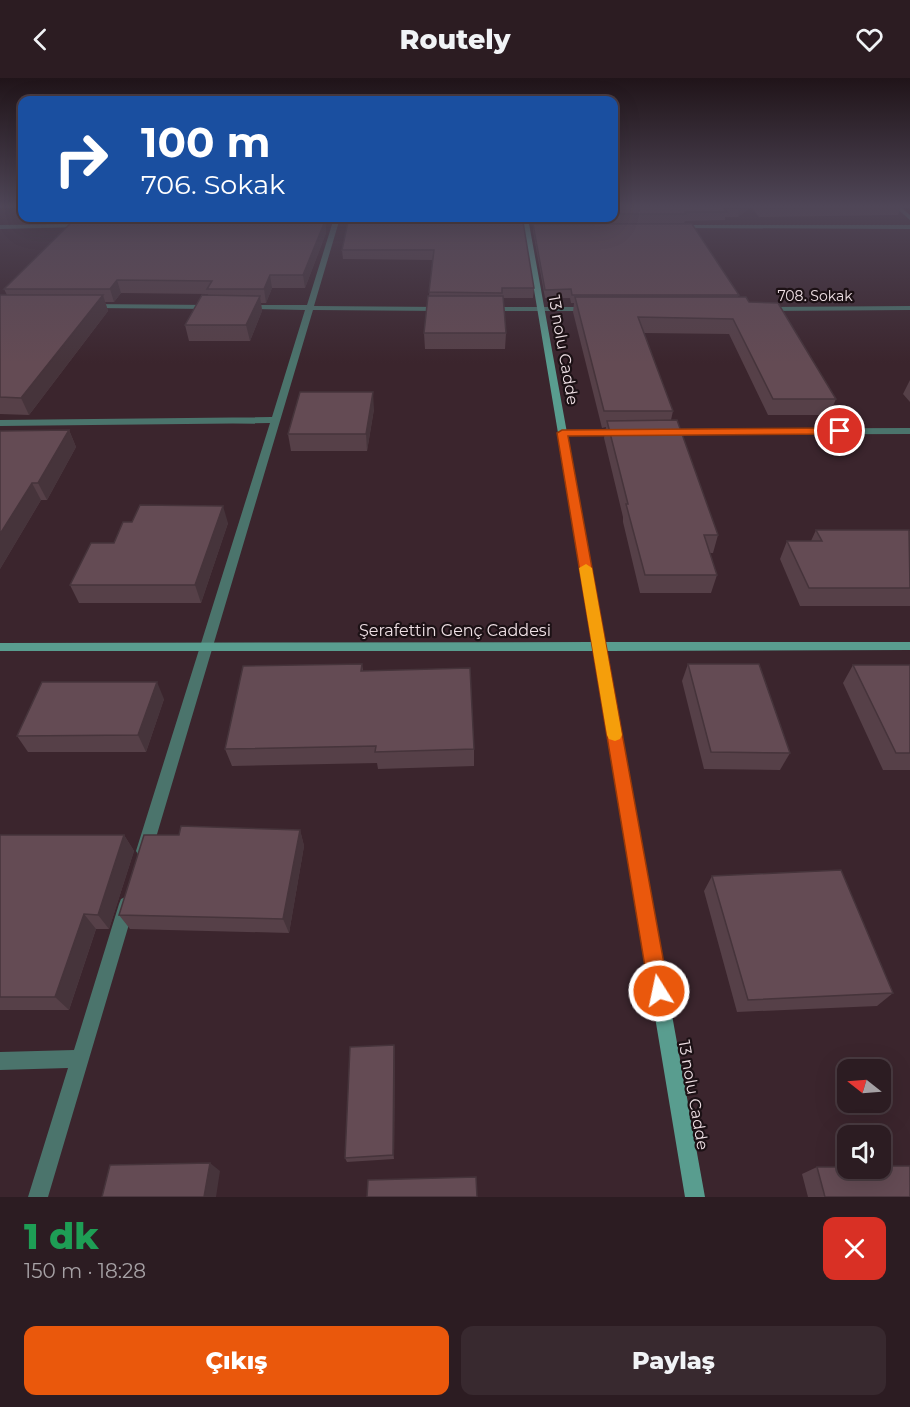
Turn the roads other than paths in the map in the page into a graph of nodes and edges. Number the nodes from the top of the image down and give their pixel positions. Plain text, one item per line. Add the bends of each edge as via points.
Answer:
1 (324, 259) edge
2 (532, 259) edge
3 (83, 306) edge
4 (226, 307) edge
5 (238, 307) edge
6 (309, 308) junction
7 (910, 308) edge
8 (448, 309) edge
9 (483, 309) edge
10 (541, 309) junction
11 (600, 309) edge
12 (755, 309) edge
13 (275, 420) junction
14 (0, 423) edge
15 (910, 431) edge
16 (634, 432) edge
17 (658, 432) edge
18 (562, 433) junction
19 (910, 646) edge
20 (0, 647) edge
21 (206, 647) junction
22 (599, 647) junction
23 (140, 865) edge
24 (133, 888) edge
25 (80, 1059) junction
26 (0, 1061) edge
27 (38, 1197) edge
28 (695, 1197) edge

1 - 6 street
2 - 10 street, 13 nolu Cadde
3 - 4 street
5 - 6 street
6 - 8 street
6 - 13 street
7 - 12 street, 708. Sokak
9 - 10 street
10 - 11 street
10 - 18 street, 13 nolu Cadde
13 - 14 street
13 - 21 street
15 - 17 street
16 - 18 street
18 - 22 street, 13 nolu Cadde
19 - 22 street, Şerafettin Genç Caddesi
20 - 21 street, Şerafettin Genç Caddesi
21 - 22 street, Şerafettin Genç Caddesi
21 - 23 street
22 - 28 street, 13 nolu Cadde
24 - 25 street
25 - 26 street
25 - 27 street

